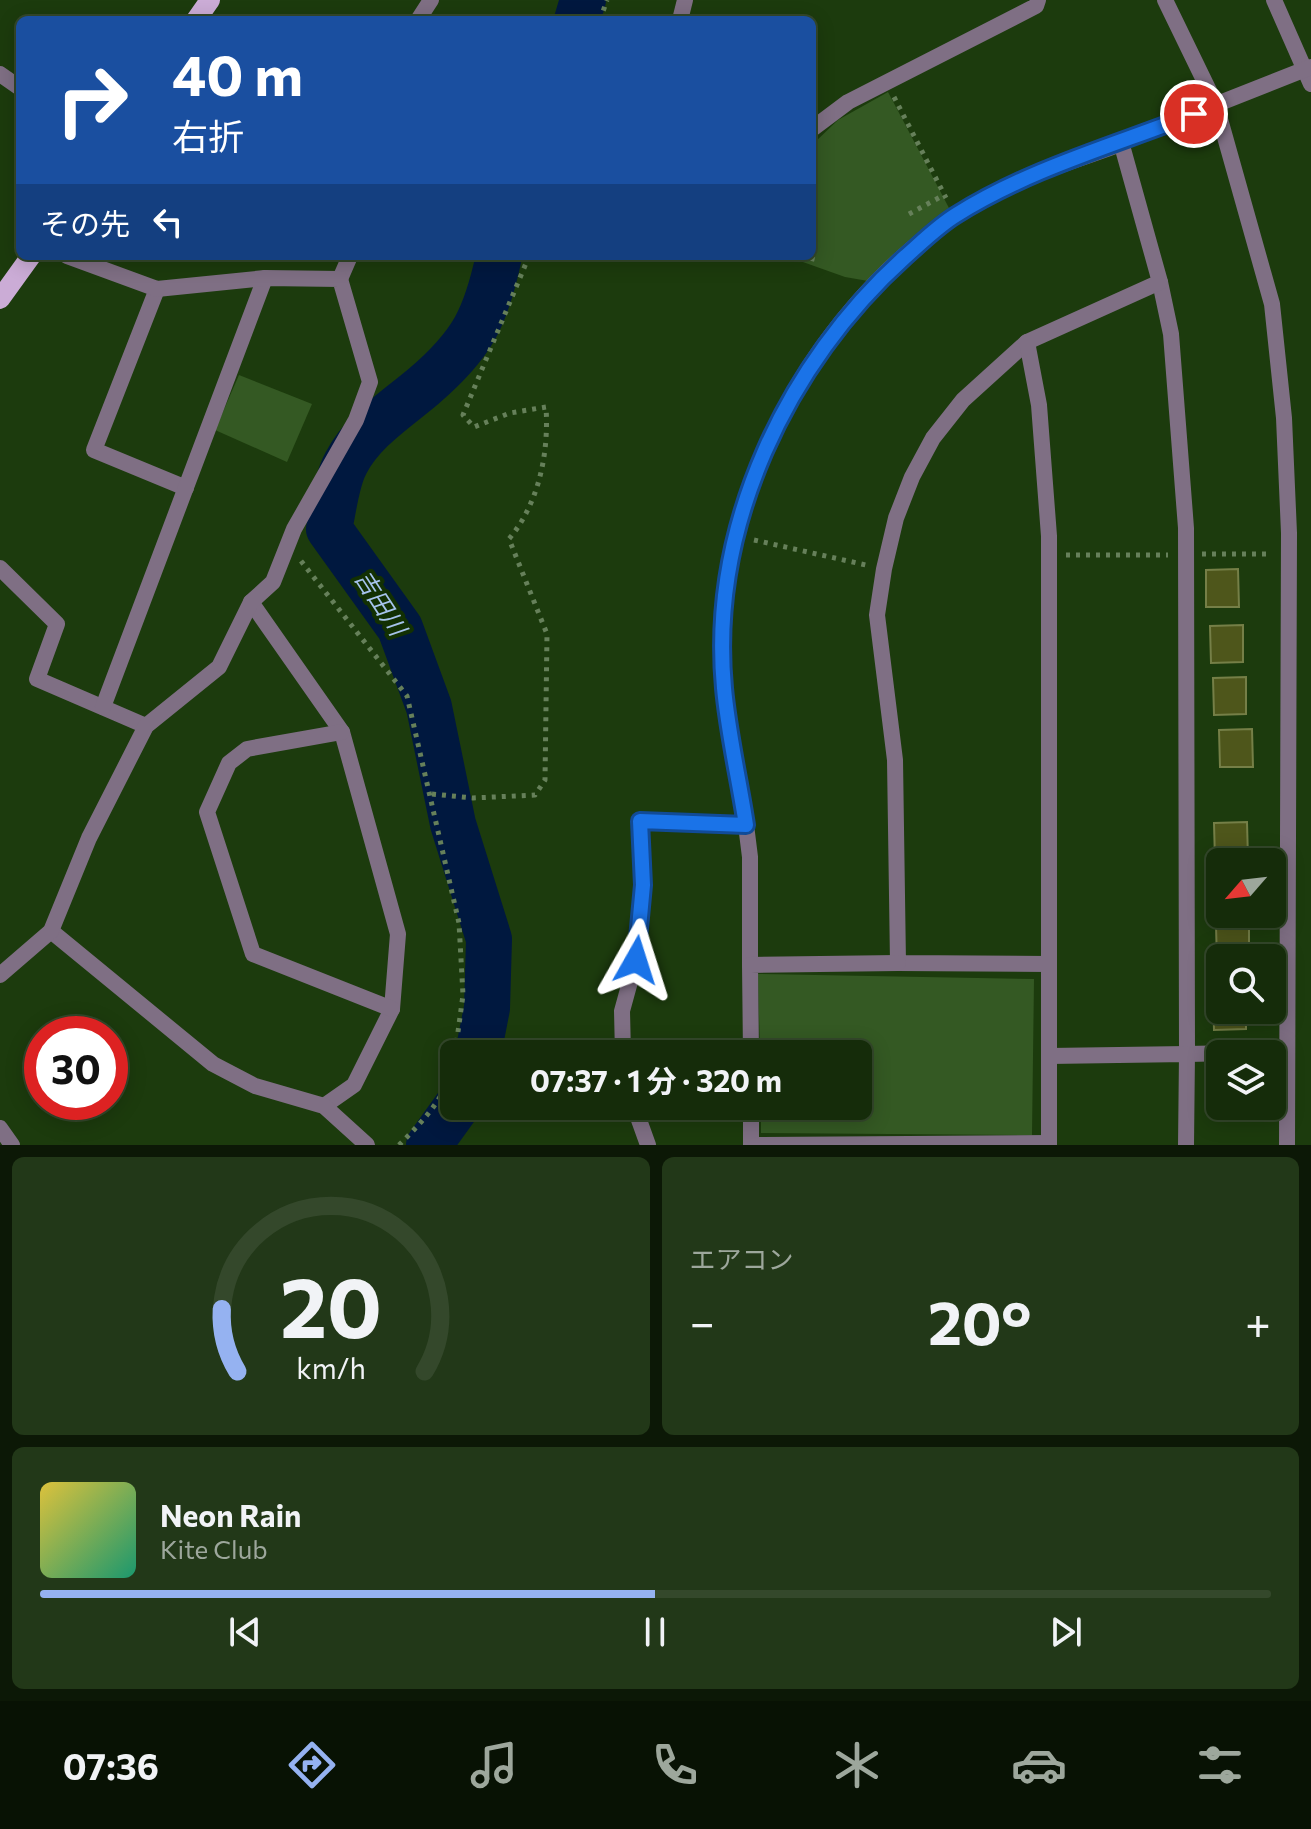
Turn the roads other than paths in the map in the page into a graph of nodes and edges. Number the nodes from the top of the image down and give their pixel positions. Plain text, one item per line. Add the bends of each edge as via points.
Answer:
1 (1038, 0) edge
2 (1165, 0) edge
3 (1274, 0) edge
4 (1309, 73) edge
5 (1216, 105) junction
6 (816, 126) edge
7 (1121, 144) junction
8 (28, 260) edge
9 (78, 260) edge
10 (348, 260) edge
11 (265, 278) junction
12 (340, 279) junction
13 (1160, 282) junction
14 (157, 289) junction
15 (0, 299) edge
16 (1027, 342) junction
17 (186, 488) junction
18 (0, 568) edge
19 (251, 602) junction
20 (103, 707) junction
21 (146, 726) junction
22 (342, 732) junction
23 (746, 825) junction
24 (51, 931) junction
25 (898, 963) junction
26 (1049, 964) junction
27 (750, 965) junction
28 (0, 975) edge
29 (392, 1009) junction
30 (623, 1040) edge
31 (751, 1040) edge
32 (1287, 1052) junction
33 (1187, 1054) junction
34 (1049, 1056) junction
35 (324, 1106) junction
36 (639, 1120) edge
37 (752, 1120) edge
38 (0, 1128) edge
39 (899, 1144) edge
40 (1049, 1144) edge
41 (12, 1145) edge
42 (367, 1145) edge
43 (648, 1145) edge
44 (754, 1145) edge
45 (1186, 1145) edge
46 (1287, 1145) edge

1 - 6 street via 1036,6 848,102
2 - 5 street
3 - 4 street
4 - 5 street
5 - 7 street
5 - 32 street via 1272,304 1284,418 1289,533
7 - 13 street
7 - 23 street via 1002,191 955,216 846,316 792,392 749,493 726,594 724,687
8 - 15 main road
9 - 14 street
10 - 12 street
11 - 12 street
11 - 14 street
11 - 17 street
12 - 19 street via 370,382 273,582
13 - 16 street
13 - 33 street via 1182,433
14 - 17 street via 94,450
16 - 25 street via 963,400 933,438 896,518 884,569 877,615 895,760
16 - 26 street via 1039,405 1049,555
17 - 20 street
18 - 20 street via 57,624 37,679
19 - 21 street via 219,667
19 - 22 street
20 - 21 street
21 - 24 street via 89,838
22 - 29 street via 398,934
22 - 29 street via 247,749 229,763 207,812 253,954
23 - 27 street
23 - 30 street via 640,821 643,885 636,960 622,1011
24 - 28 street
24 - 35 street via 213,1064 255,1086
25 - 26 street
25 - 27 street
26 - 34 street
27 - 31 street
29 - 35 street via 354,1085
32 - 33 street
32 - 46 street
33 - 34 street
33 - 45 street
34 - 40 street
35 - 42 street
36 - 43 street
37 - 44 street
38 - 41 street
39 - 40 street
39 - 44 street

